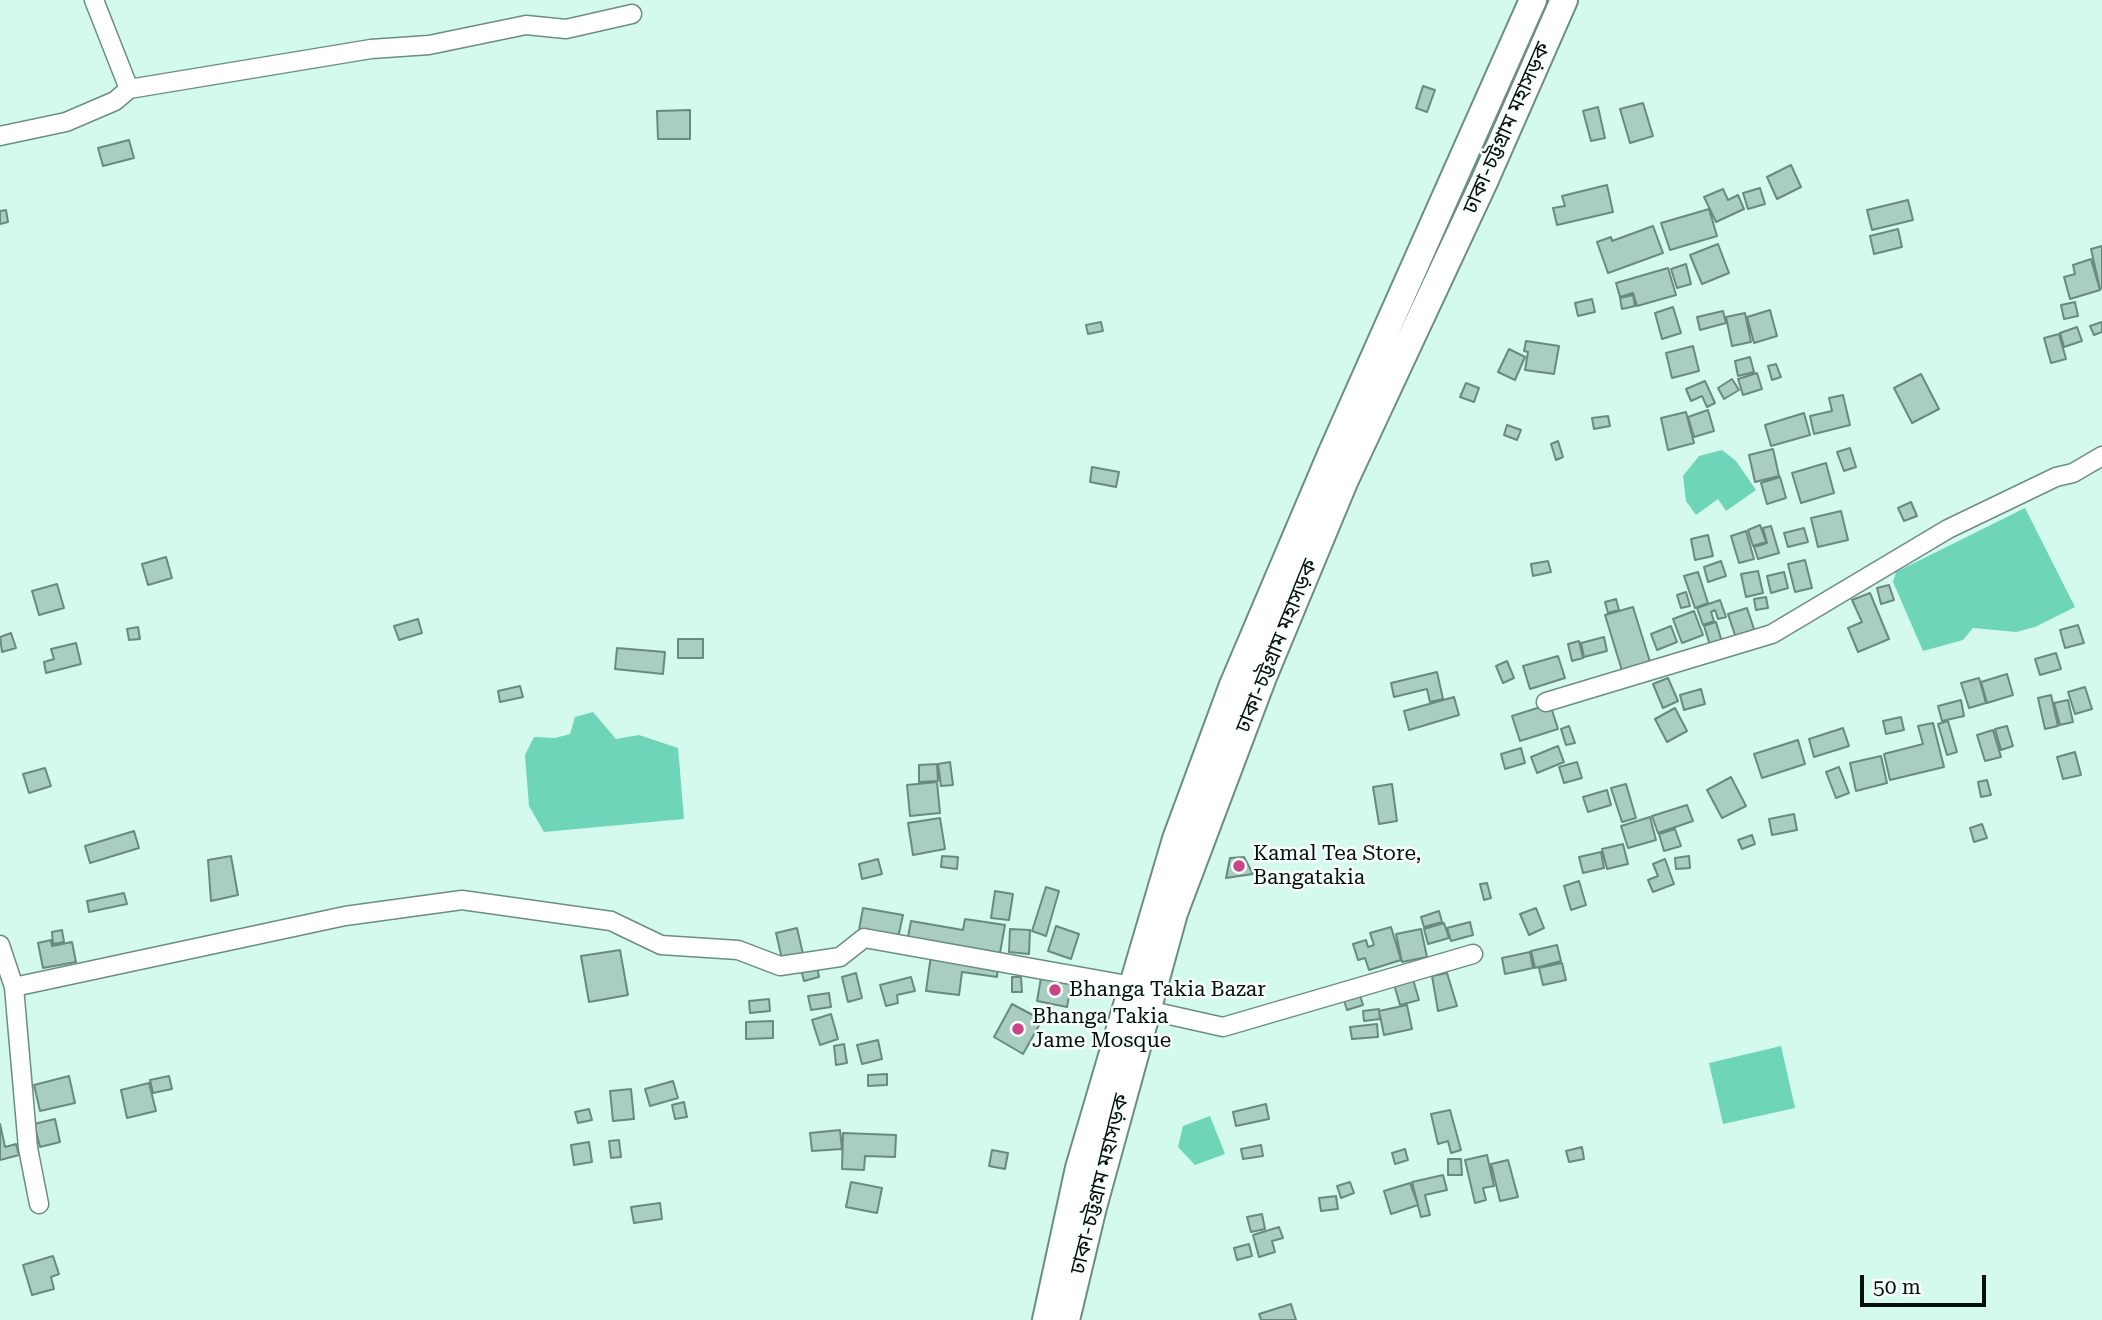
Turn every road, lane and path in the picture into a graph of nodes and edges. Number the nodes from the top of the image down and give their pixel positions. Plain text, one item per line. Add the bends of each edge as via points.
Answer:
1 (94, 0) edge
2 (1533, 0) edge
3 (1564, 0) edge
4 (632, 14) dead end
5 (129, 89) junction
6 (0, 136) edge
7 (2102, 456) edge
8 (1546, 702) dead end
9 (0, 945) edge
10 (1473, 954) dead end
11 (1133, 986) junction
12 (14, 987) junction
13 (1147, 1010) junction
14 (39, 1204) dead end
15 (1046, 1320) edge
16 (1066, 1320) edge

1 - 5 street
2 - 11 highway, ঢাকা-চট্টগ্রাম মহাসড়ক via 1233,685 1176,839
3 - 13 highway, ঢাকা-চট্টগ্রাম মহাসড়ক via 1299,589 1174,913
4 - 5 street via 566,29 526,25 429,45 370,49
5 - 6 street via 114,101 66,122
7 - 8 street via 1948,529 1772,634
9 - 12 street
10 - 13 street via 1223,1027
11 - 12 street via 864,938 840,957 780,966 738,950 661,945 611,921 462,900 345,916
11 - 15 highway, ঢাকা-চট্টগ্রাম মহাসড়ক via 1079,1168
12 - 14 street via 28,1148
13 - 16 highway, ঢাকা-চট্টগ্রাম মহাসড়ক

